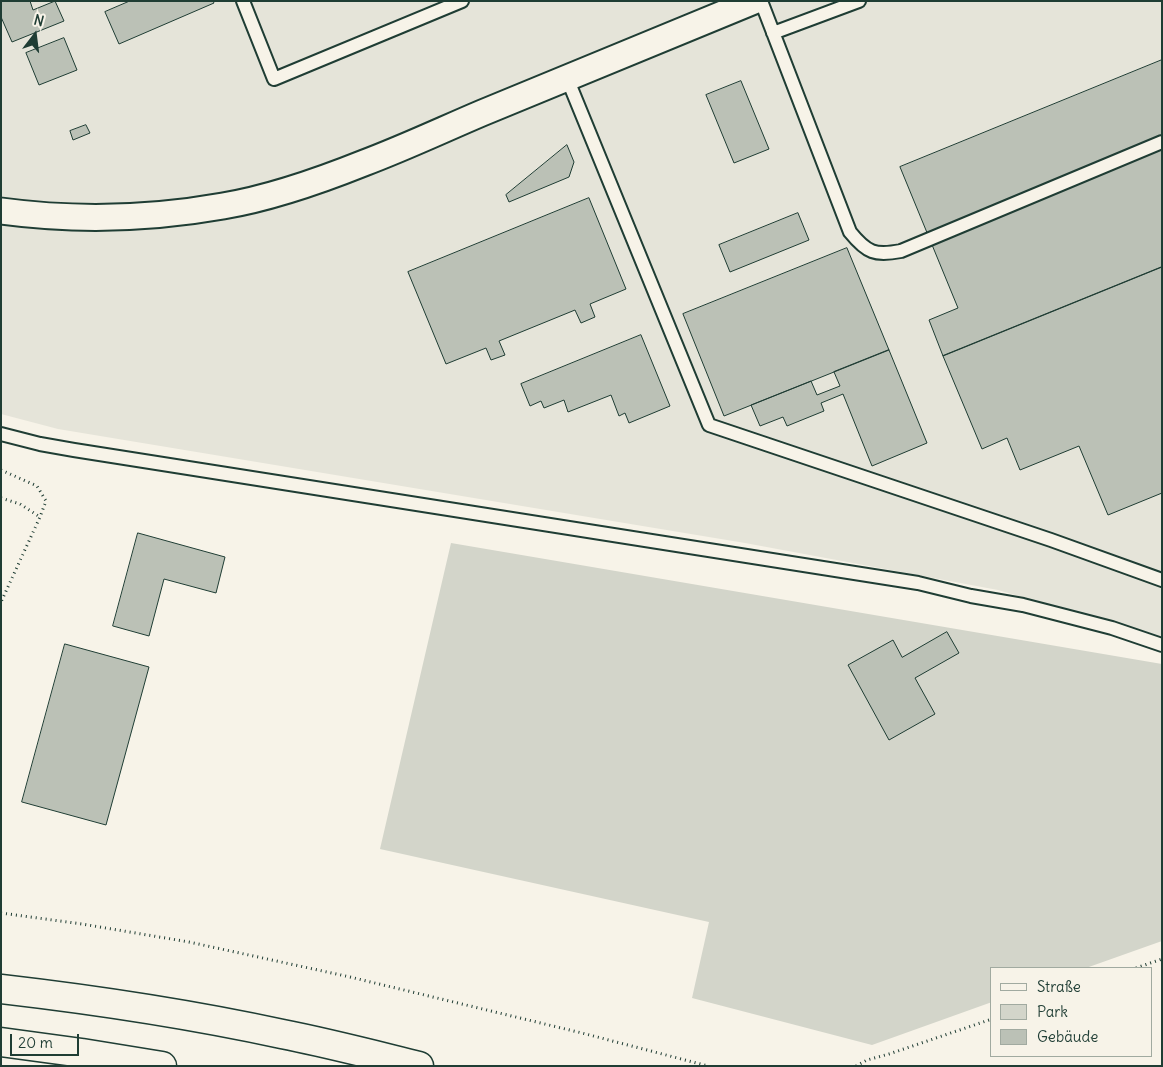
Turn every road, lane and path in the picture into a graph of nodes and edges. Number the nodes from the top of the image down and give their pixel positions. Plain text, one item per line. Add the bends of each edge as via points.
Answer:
1 (243, 1) edge
2 (462, 1) edge
3 (754, 1) edge
4 (761, 1) edge
5 (859, 1) edge
6 (773, 33) junction
7 (572, 89) junction
8 (1162, 142) edge
9 (1, 211) edge
10 (1, 434) edge
11 (1, 470) edge
12 (1, 498) edge
13 (40, 516) junction
14 (1162, 580) edge
15 (1, 602) edge
16 (1162, 645) edge
17 (1, 913) edge
18 (1162, 959) edge
19 (1139, 967) edge
20 (1, 989) edge
21 (990, 1019) edge
22 (1, 1042) edge
23 (162, 1066) edge
24 (419, 1066) edge
25 (708, 1066) edge
26 (856, 1066) edge

1 - 2 lane via 274,79
3 - 7 street
4 - 6 lane
5 - 6 lane
6 - 8 lane via 850,232 862,247 882,255 901,251
7 - 9 street via 286,190 226,206 167,215 103,218
7 - 14 lane via 709,425
10 - 16 lane via 74,450 918,583 1023,605 1112,628
11 - 13 path via 37,486 46,501
12 - 13 path via 20,504
13 - 15 path
17 - 25 path via 189,942 340,975
18 - 19 path
20 - 24 highway via 177,1013
21 - 26 path
22 - 23 highway

